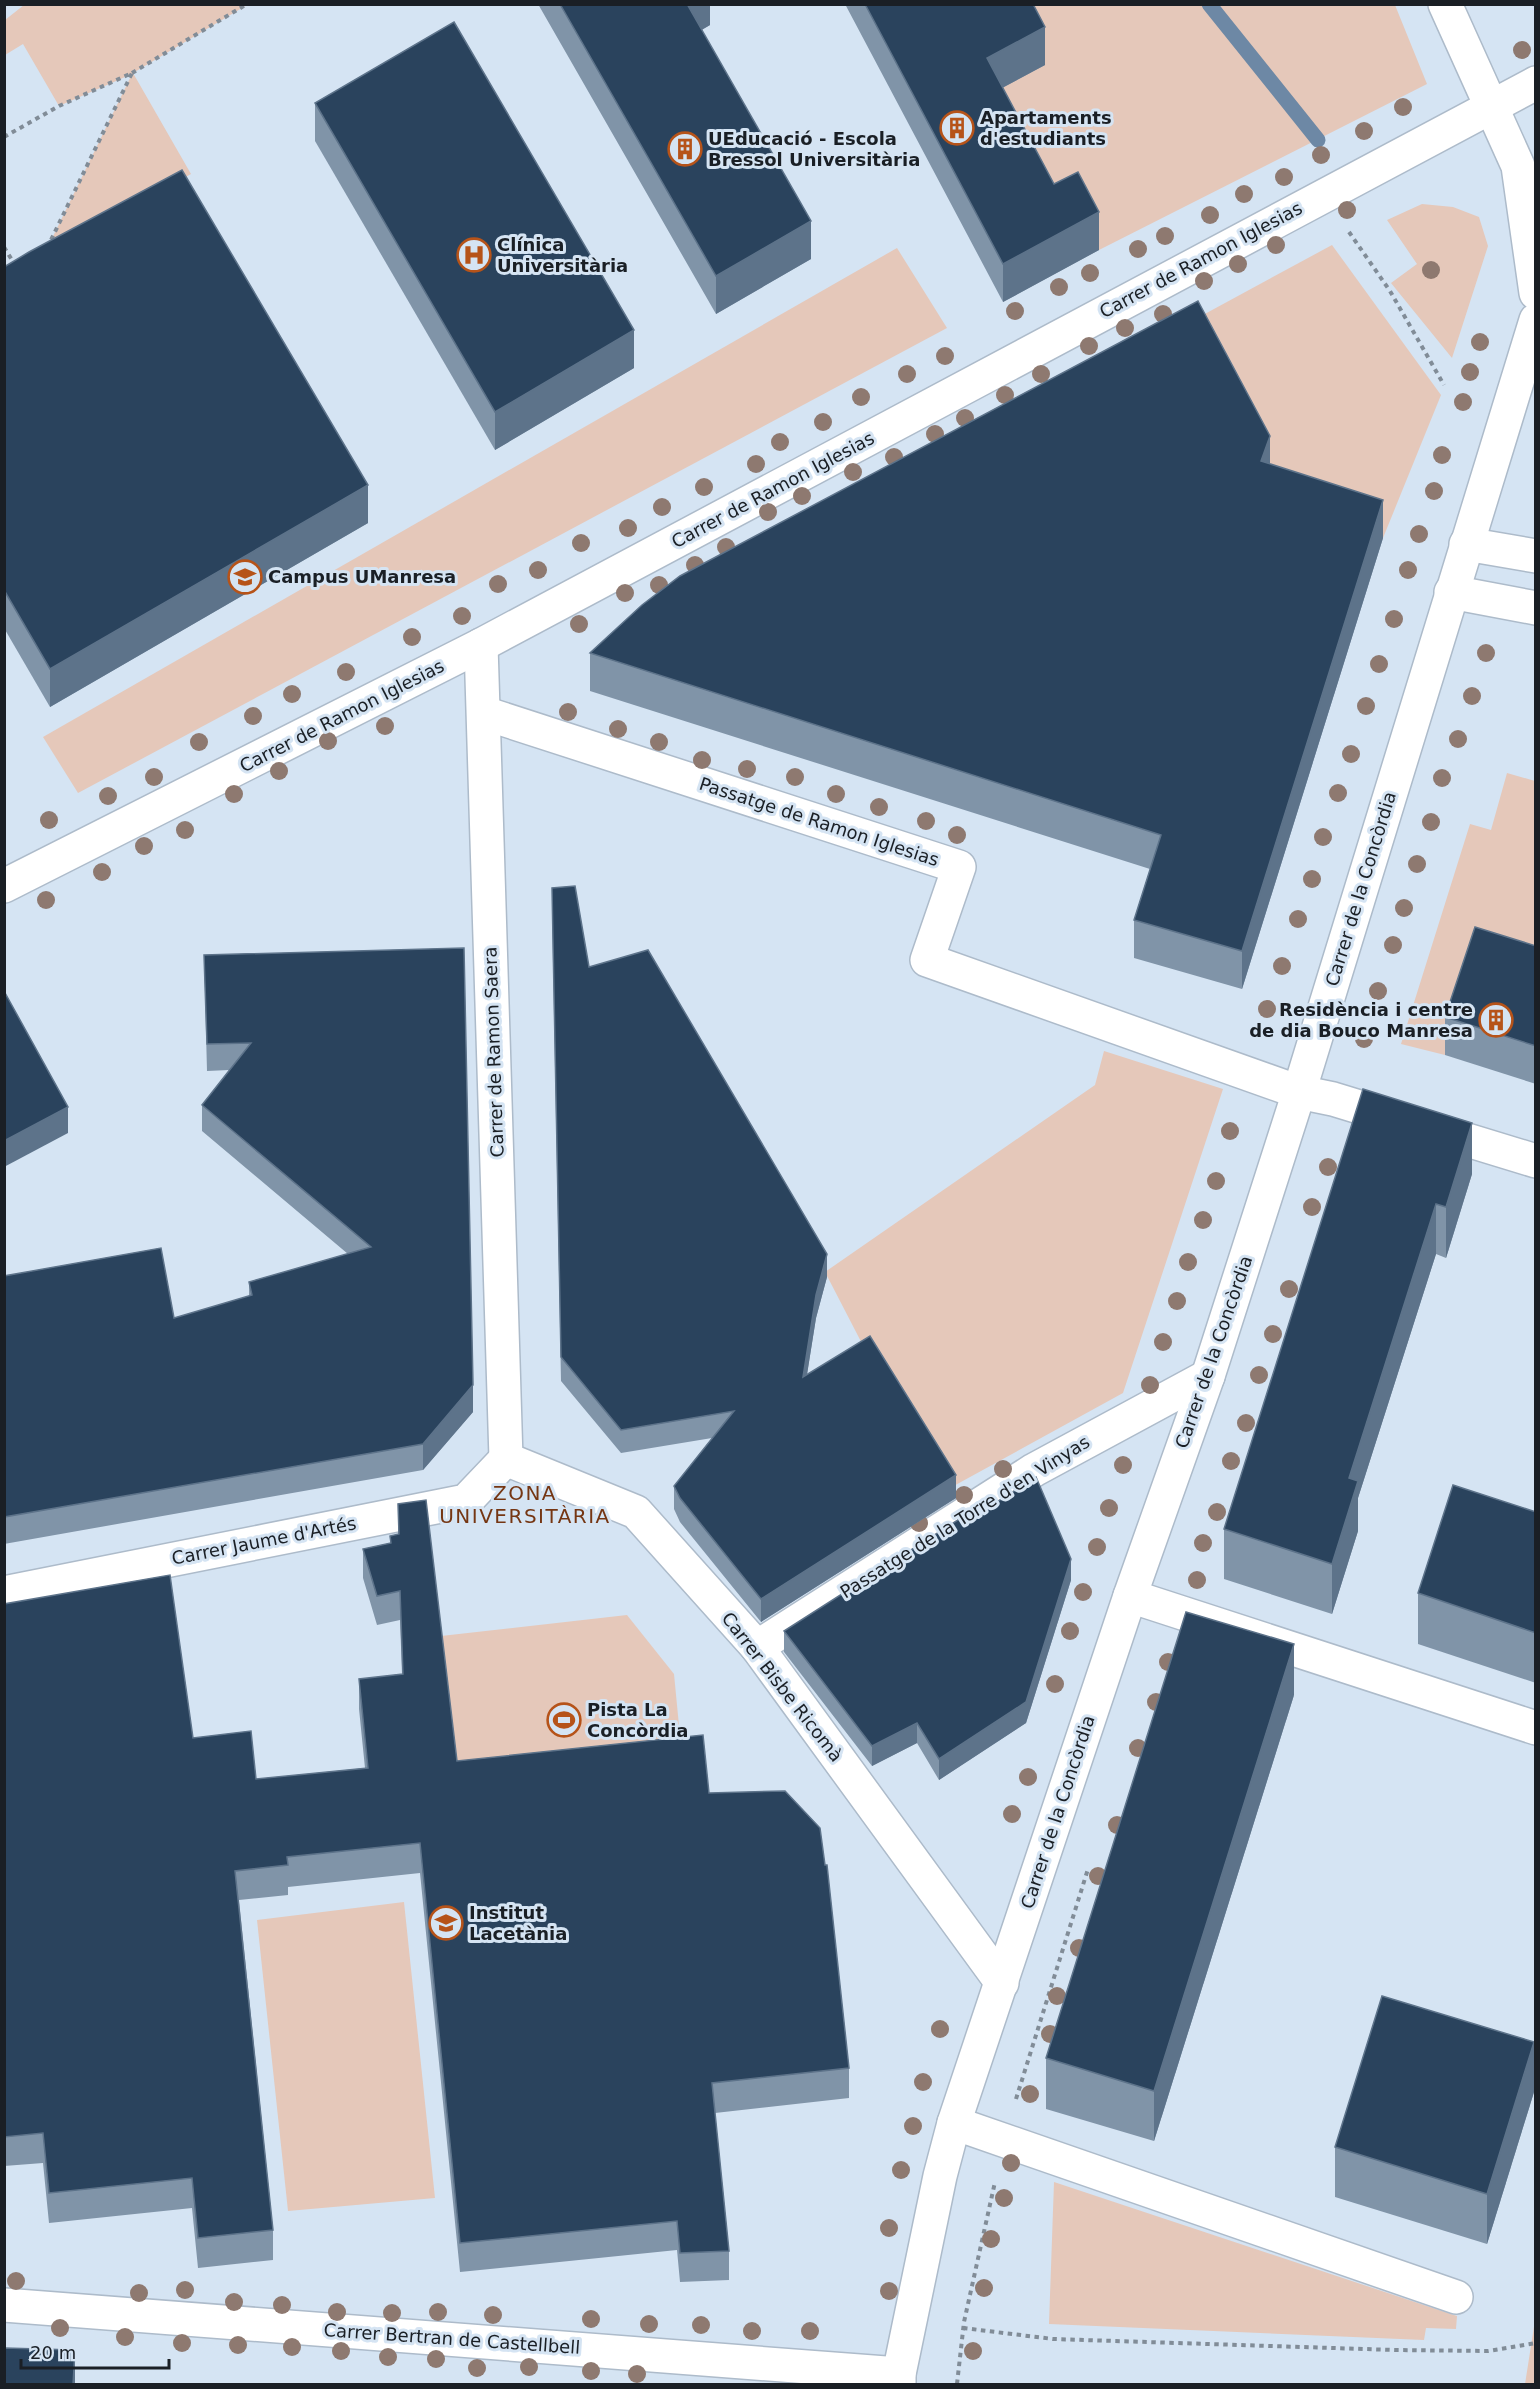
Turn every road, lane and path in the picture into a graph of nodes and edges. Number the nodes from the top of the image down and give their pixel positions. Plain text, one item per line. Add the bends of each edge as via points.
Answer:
1 (247, 4) edge
2 (1445, 4) edge
3 (132, 73) junction
4 (1536, 83) edge
5 (1490, 106) junction
6 (4, 137) edge
7 (1349, 232) dead end
8 (4, 247) edge
9 (48, 247) edge
10 (19, 273) edge
11 (1536, 293) edge
12 (1536, 320) edge
13 (1444, 384) dead end
14 (1466, 544) junction
15 (1536, 556) edge
16 (1451, 592) junction
17 (1536, 608) edge
18 (481, 645) junction
19 (484, 713) junction
20 (4, 886) edge
21 (1299, 1092) junction
22 (1536, 1161) edge
23 (1208, 1376) junction
24 (506, 1458) junction
25 (4, 1593) edge
26 (1130, 1596) junction
27 (757, 1647) junction
28 (1536, 1728) edge
29 (1002, 1983) junction
30 (954, 2123) junction
31 (1456, 2297) dead end
32 (4, 2305) edge
33 (963, 2328) dead end
34 (1536, 2343) edge
35 (899, 2379) edge

1 - 3 path
2 - 5 street
3 - 6 path via 59,106
3 - 9 path
4 - 5 street, Carrer de Ramon Iglesias
5 - 11 street via 1518,166
5 - 18 street, Carrer de Ramon Iglesias
7 - 13 path via 1390,291
8 - 10 path
12 - 14 street, Carrer de la Concòrdia
14 - 15 street
14 - 16 street, Carrer de la Concòrdia
16 - 17 street
16 - 21 street, Carrer de la Concòrdia
18 - 19 street, Carrer de Ramon Saera
18 - 20 street, Carrer de Ramon Iglesias
19 - 21 street, Passatge de Ramon Iglesias via 959,867 927,960
19 - 24 street, Carrer de Ramon Saera
21 - 22 street
21 - 23 street, Carrer de la Concòrdia
23 - 26 street, Carrer de la Concòrdia
23 - 27 street, Passatge de la Torre d'en Vinyas via 1034,1470
24 - 25 street, Carrer Jaume d'Artés via 466,1502
24 - 27 street, Carrer Bisbe Ricomà via 636,1512
26 - 28 street
26 - 29 street, Carrer de la Concòrdia
27 - 29 street, Carrer Bisbe Ricomà
29 - 30 street, Carrer de la Concòrdia
30 - 31 street
30 - 35 street, Carrer de la Concòrdia
32 - 35 street, Carrer Bertran de Castellbell
33 - 34 path via 1053,2340 1395,2350 1488,2350

